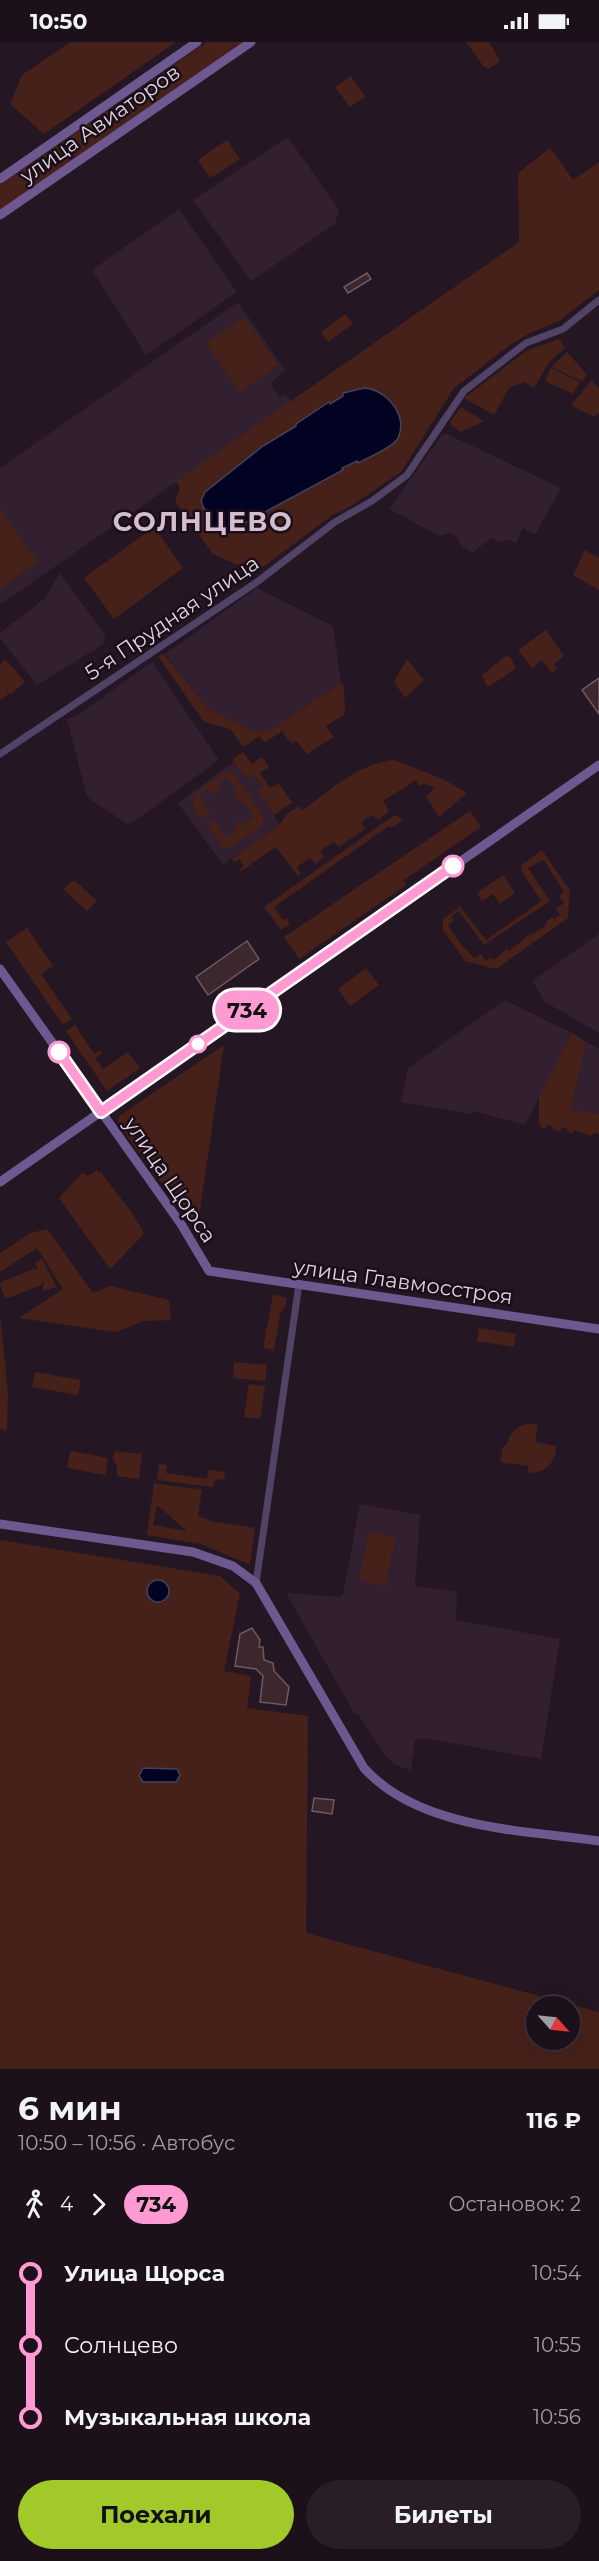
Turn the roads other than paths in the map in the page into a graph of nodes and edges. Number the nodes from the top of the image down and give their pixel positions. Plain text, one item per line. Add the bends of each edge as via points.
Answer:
1 (197, 42) edge
2 (251, 42) edge
3 (0, 179) edge
4 (0, 215) edge
5 (599, 300) edge
6 (0, 753) edge
7 (599, 765) edge
8 (0, 969) edge
9 (101, 1112) junction
10 (0, 1182) edge
11 (205, 1266) joint
12 (299, 1284) junction
13 (599, 1329) edge
14 (0, 1524) edge
15 (256, 1583) junction
16 (599, 1841) edge

1 - 3 street, улица Авиаторов
2 - 4 street, улица Авиаторов
5 - 6 street, 5-я Прудная улица via 563,329 526,343 464,391 407,475 398,482 335,522 257,582
7 - 9 street
8 - 9 street, улица Щорса
9 - 10 street
9 - 11 street, улица Щорса via 181,1224
11 - 12 street, улица Главмосстроя via 213,1272
12 - 13 street, улица Главмосстроя
12 - 15 street
14 - 15 street via 193,1552 226,1563
15 - 16 street via 364,1768 382,1785 409,1803 471,1823

